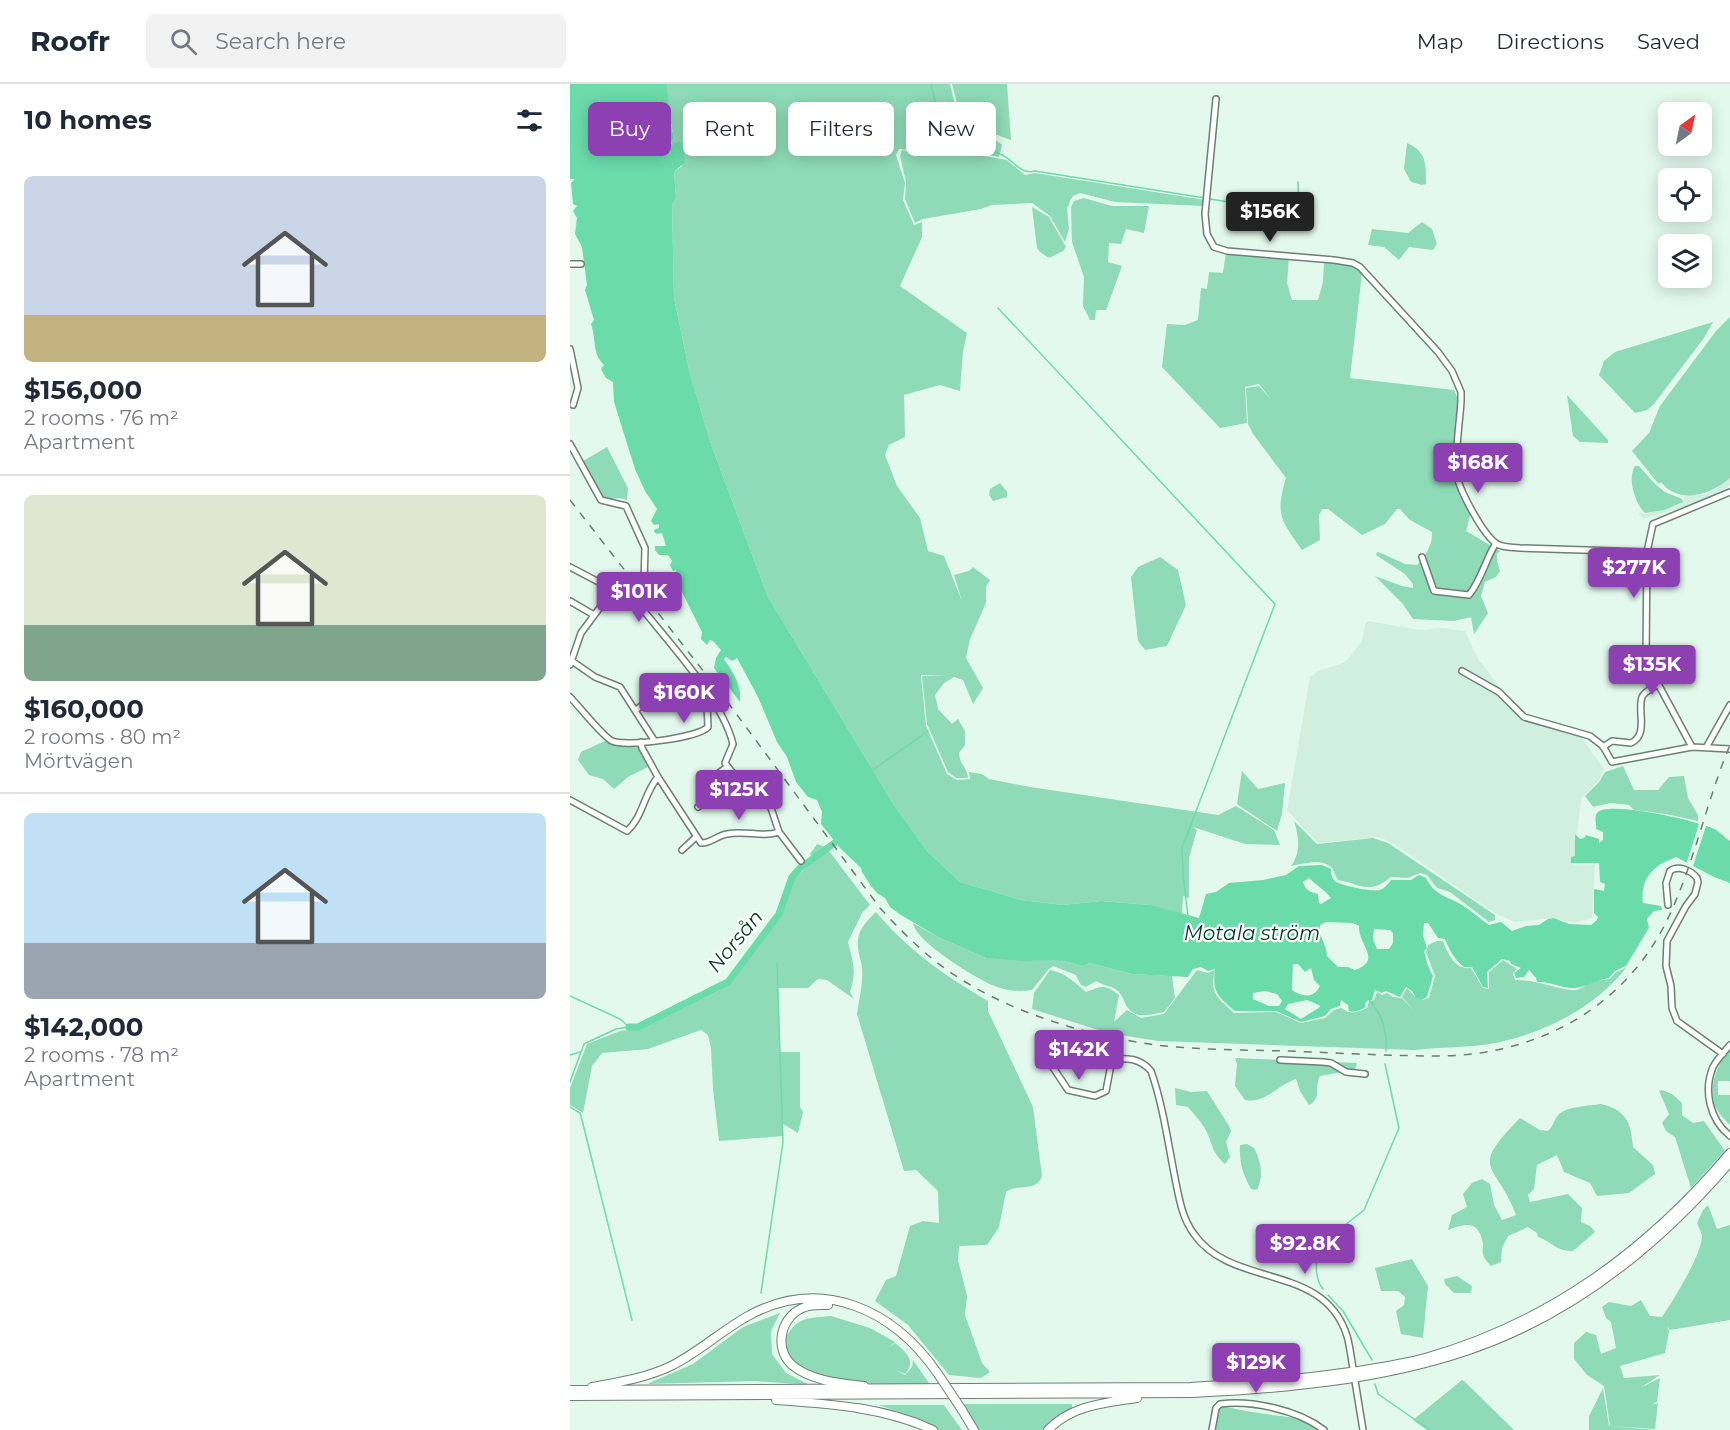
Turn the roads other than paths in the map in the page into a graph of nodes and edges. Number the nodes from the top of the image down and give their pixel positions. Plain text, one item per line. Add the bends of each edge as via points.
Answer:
1 (1216, 99) dead end
2 (570, 264) edge
3 (581, 264) dead end
4 (570, 348) edge
5 (573, 405) dead end
6 (570, 444) edge
7 (1730, 492) edge
8 (1496, 543) junction
9 (1646, 552) junction
10 (1422, 557) dead end
11 (570, 567) edge
12 (650, 587) dead end
13 (613, 590) junction
14 (570, 601) edge
15 (594, 615) junction
16 (571, 663) edge
17 (1462, 670) dead end
18 (694, 675) junction
19 (1658, 684) junction
20 (570, 697) edge
21 (653, 698) dead end
22 (1730, 705) edge
23 (636, 710) junction
24 (654, 741) junction
25 (640, 742) junction
26 (1603, 747) junction
27 (1692, 747) junction
28 (1707, 747) junction
29 (1730, 748) edge
30 (727, 767) junction
31 (716, 775) dead end
32 (658, 777) junction
33 (736, 777) junction
34 (570, 800) edge
35 (698, 807) dead end
36 (779, 832) junction
37 (697, 839) junction
38 (682, 850) dead end
39 (801, 861) dead end
40 (1668, 905) dead end
41 (1730, 1045) edge
42 (1723, 1054) junction
43 (1046, 1057) dead end
44 (1112, 1059) junction
45 (1280, 1060) dead end
46 (1085, 1063) dead end
47 (1365, 1074) dead end
48 (1730, 1136) edge
49 (1730, 1153) edge
50 (1730, 1162) edge
51 (1353, 1368) dead end
52 (936, 1375) junction
53 (1355, 1381) dead end
54 (892, 1390) junction
55 (570, 1392) edge
56 (1165, 1394) junction
57 (724, 1396) junction
58 (960, 1411) junction
59 (933, 1430) edge
60 (969, 1430) edge
61 (974, 1430) edge
62 (1048, 1430) edge
63 (1212, 1430) edge
64 (1324, 1430) edge
65 (1363, 1430) edge

1 - 8 street via 1205,214 1207,234 1214,247 1353,263 1360,267 1438,352 1457,380 1461,392 1457,475 1482,527
2 - 3 street
4 - 5 street via 578,388
6 - 12 street via 601,500 622,504 628,511 645,548 644,583
7 - 9 street via 1653,524
8 - 9 street via 1520,548
8 - 10 street via 1469,597 1434,591
9 - 19 street via 1645,650
11 - 13 street
13 - 15 street
13 - 18 street via 640,606
14 - 15 street
15 - 16 street via 581,633
16 - 23 street via 620,687
17 - 26 street via 1499,692 1524,717 1590,736
18 - 24 street via 695,686 708,705 708,727 701,732
18 - 30 street via 732,739
19 - 26 street via 1642,698 1638,738 1631,743 1612,741
19 - 27 street
20 - 25 street via 615,742
21 - 23 street
22 - 28 street
23 - 24 street
24 - 25 street
25 - 32 street
26 - 27 street via 1612,762
27 - 28 street
28 - 29 street
30 - 31 street
30 - 33 street
32 - 34 street via 627,831
32 - 37 street
33 - 35 street
33 - 36 street via 747,778 770,805
36 - 37 street via 764,836 730,833 703,844
36 - 39 street
37 - 38 street
40 - 42 street via 1666,883 1670,871 1678,868 1693,873 1697,890 1666,945 1672,1008 1682,1026
41 - 42 street
42 - 48 street via 1714,1066 1708,1095 1716,1120
43 - 44 street via 1068,1090 1095,1096 1106,1091
44 - 46 street
44 - 51 street via 1134,1059 1151,1071 1182,1211 1194,1235 1221,1259 1306,1288 1321,1298 1340,1320
45 - 47 street via 1331,1063 1346,1072
49 - 54 highway via 1684,1205 1585,1286 1514,1326 1422,1359 1250,1384
50 - 56 highway via 1684,1212 1608,1276 1553,1312 1490,1343 1424,1364 1377,1373 1251,1390
52 - 54 highway via 900,1336 858,1312 813,1305 798,1310 787,1321 781,1335 782,1348 788,1360 801,1371 828,1380
52 - 55 highway via 910,1340 880,1317 849,1304 809,1299 762,1310 736,1323 690,1356 648,1376
52 - 58 highway
53 - 65 street
54 - 55 highway
55 - 57 highway
56 - 57 highway
56 - 62 highway via 1078,1410
57 - 59 highway via 860,1408
58 - 60 highway
58 - 61 highway
63 - 64 street via 1216,1408 1229,1402 1293,1413

